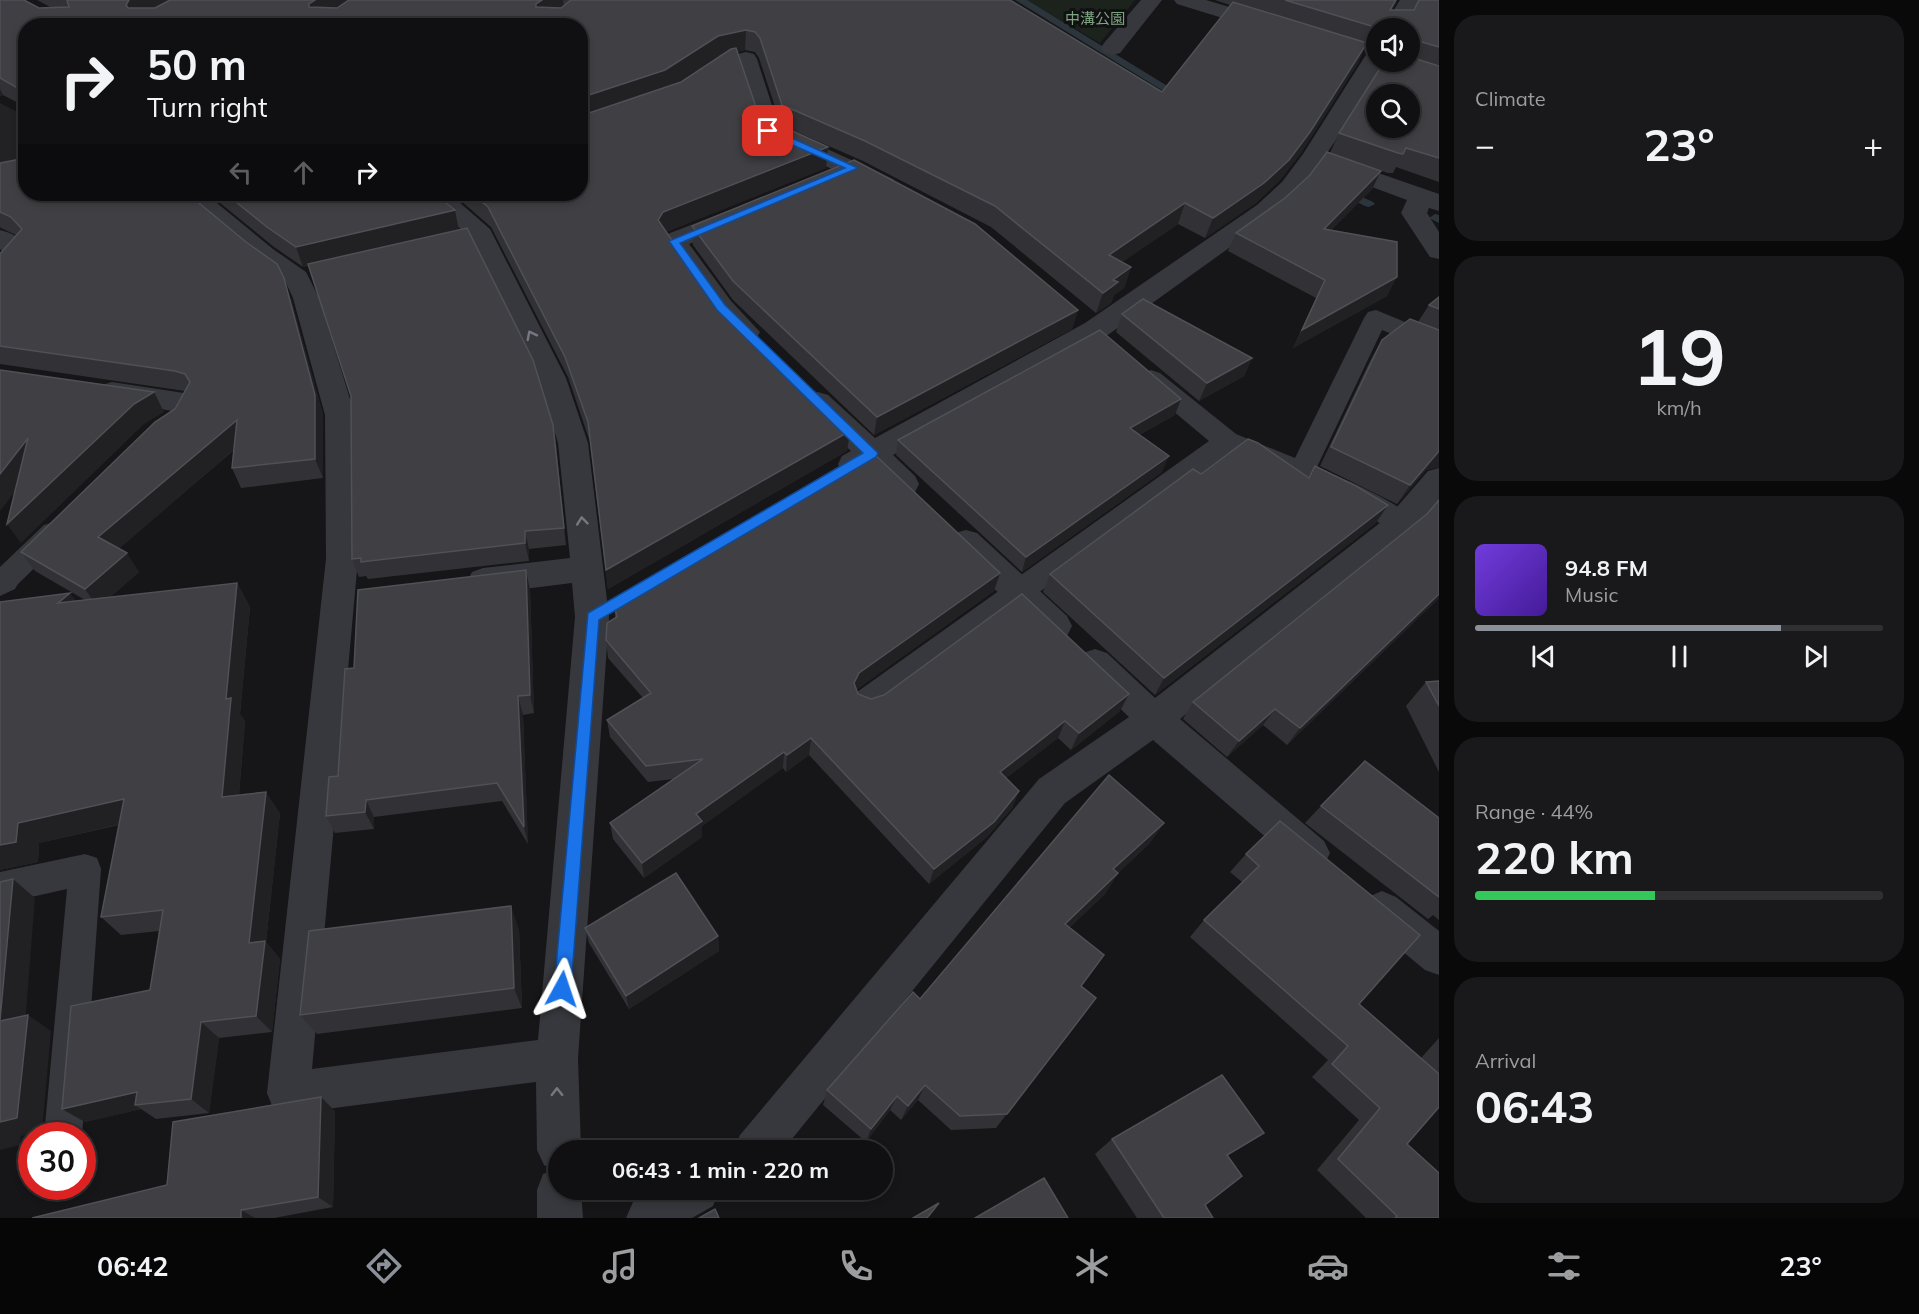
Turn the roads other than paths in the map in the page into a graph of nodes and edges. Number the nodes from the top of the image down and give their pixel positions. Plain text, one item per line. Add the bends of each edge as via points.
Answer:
1 (1152, 0) edge
2 (1184, 0) edge
3 (1410, 0) edge
4 (1399, 18) edge
5 (1283, 30) edge
6 (1112, 48) dead end
7 (736, 61) edge
8 (1368, 72) edge
9 (1313, 157) junction
10 (853, 168) junction
11 (811, 186) edge
12 (903, 194) edge
13 (1430, 200) edge
14 (199, 201) edge
15 (446, 201) edge
16 (759, 207) edge
17 (0, 238) edge
18 (1439, 251) edge
19 (0, 269) edge
20 (1104, 338) junction
21 (1439, 345) edge
22 (763, 348) edge
23 (796, 380) edge
24 (81, 388) edge
25 (184, 403) joint
26 (165, 427) edge
27 (1227, 441) junction
28 (871, 453) junction
29 (1302, 471) junction
30 (830, 478) edge
31 (1439, 479) edge
32 (923, 502) edge
33 (69, 517) edge
34 (1401, 523) junction
35 (949, 526) edge
36 (587, 569) junction
37 (1, 580) edge
38 (457, 584) edge
39 (1018, 591) junction
40 (373, 594) edge
41 (338, 598) junction
42 (868, 701) edge
43 (1154, 719) junction
44 (0, 888) edge
45 (1439, 956) edge
46 (557, 1058) junction
47 (64, 1122) edge
48 (559, 1140) edge
49 (763, 1140) edge
50 (559, 1200) edge
51 (680, 1200) edge
52 (560, 1218) edge
53 (649, 1218) edge

1 - 6 street
2 - 5 street via 1266,15
3 - 4 street
7 - 10 street via 768,131
8 - 9 street
9 - 13 street
9 - 20 street via 1291,187 1266,210
10 - 11 street
10 - 12 street
13 - 18 street via 1414,213
14 - 41 street via 264,255 308,275 306,298 340,415 342,559
36 -> 15 street via 573,443 552,378 470,238 460,214
16 - 22 street via 674,241 721,308
17 - 19 street via 18,249
20 - 27 lane
20 - 28 street
21 - 29 lane via 1376,318
23 - 28 street
24 - 25 street
25 - 26 lane via 175,421
27 - 29 lane
27 - 39 lane
28 - 30 street
28 - 32 street
29 - 34 lane
31 - 34 street
33 - 37 lane
34 - 43 street
35 - 39 street
36 - 38 street
36 - 46 street via 603,611
39 - 42 lane
39 - 43 street
40 - 41 street
41 - 46 street via 288,1094
43 - 45 street
43 - 49 street via 1052,791
44 - 47 lane via 85,869
48 -> 46 street
50 - 52 street
51 - 53 street

